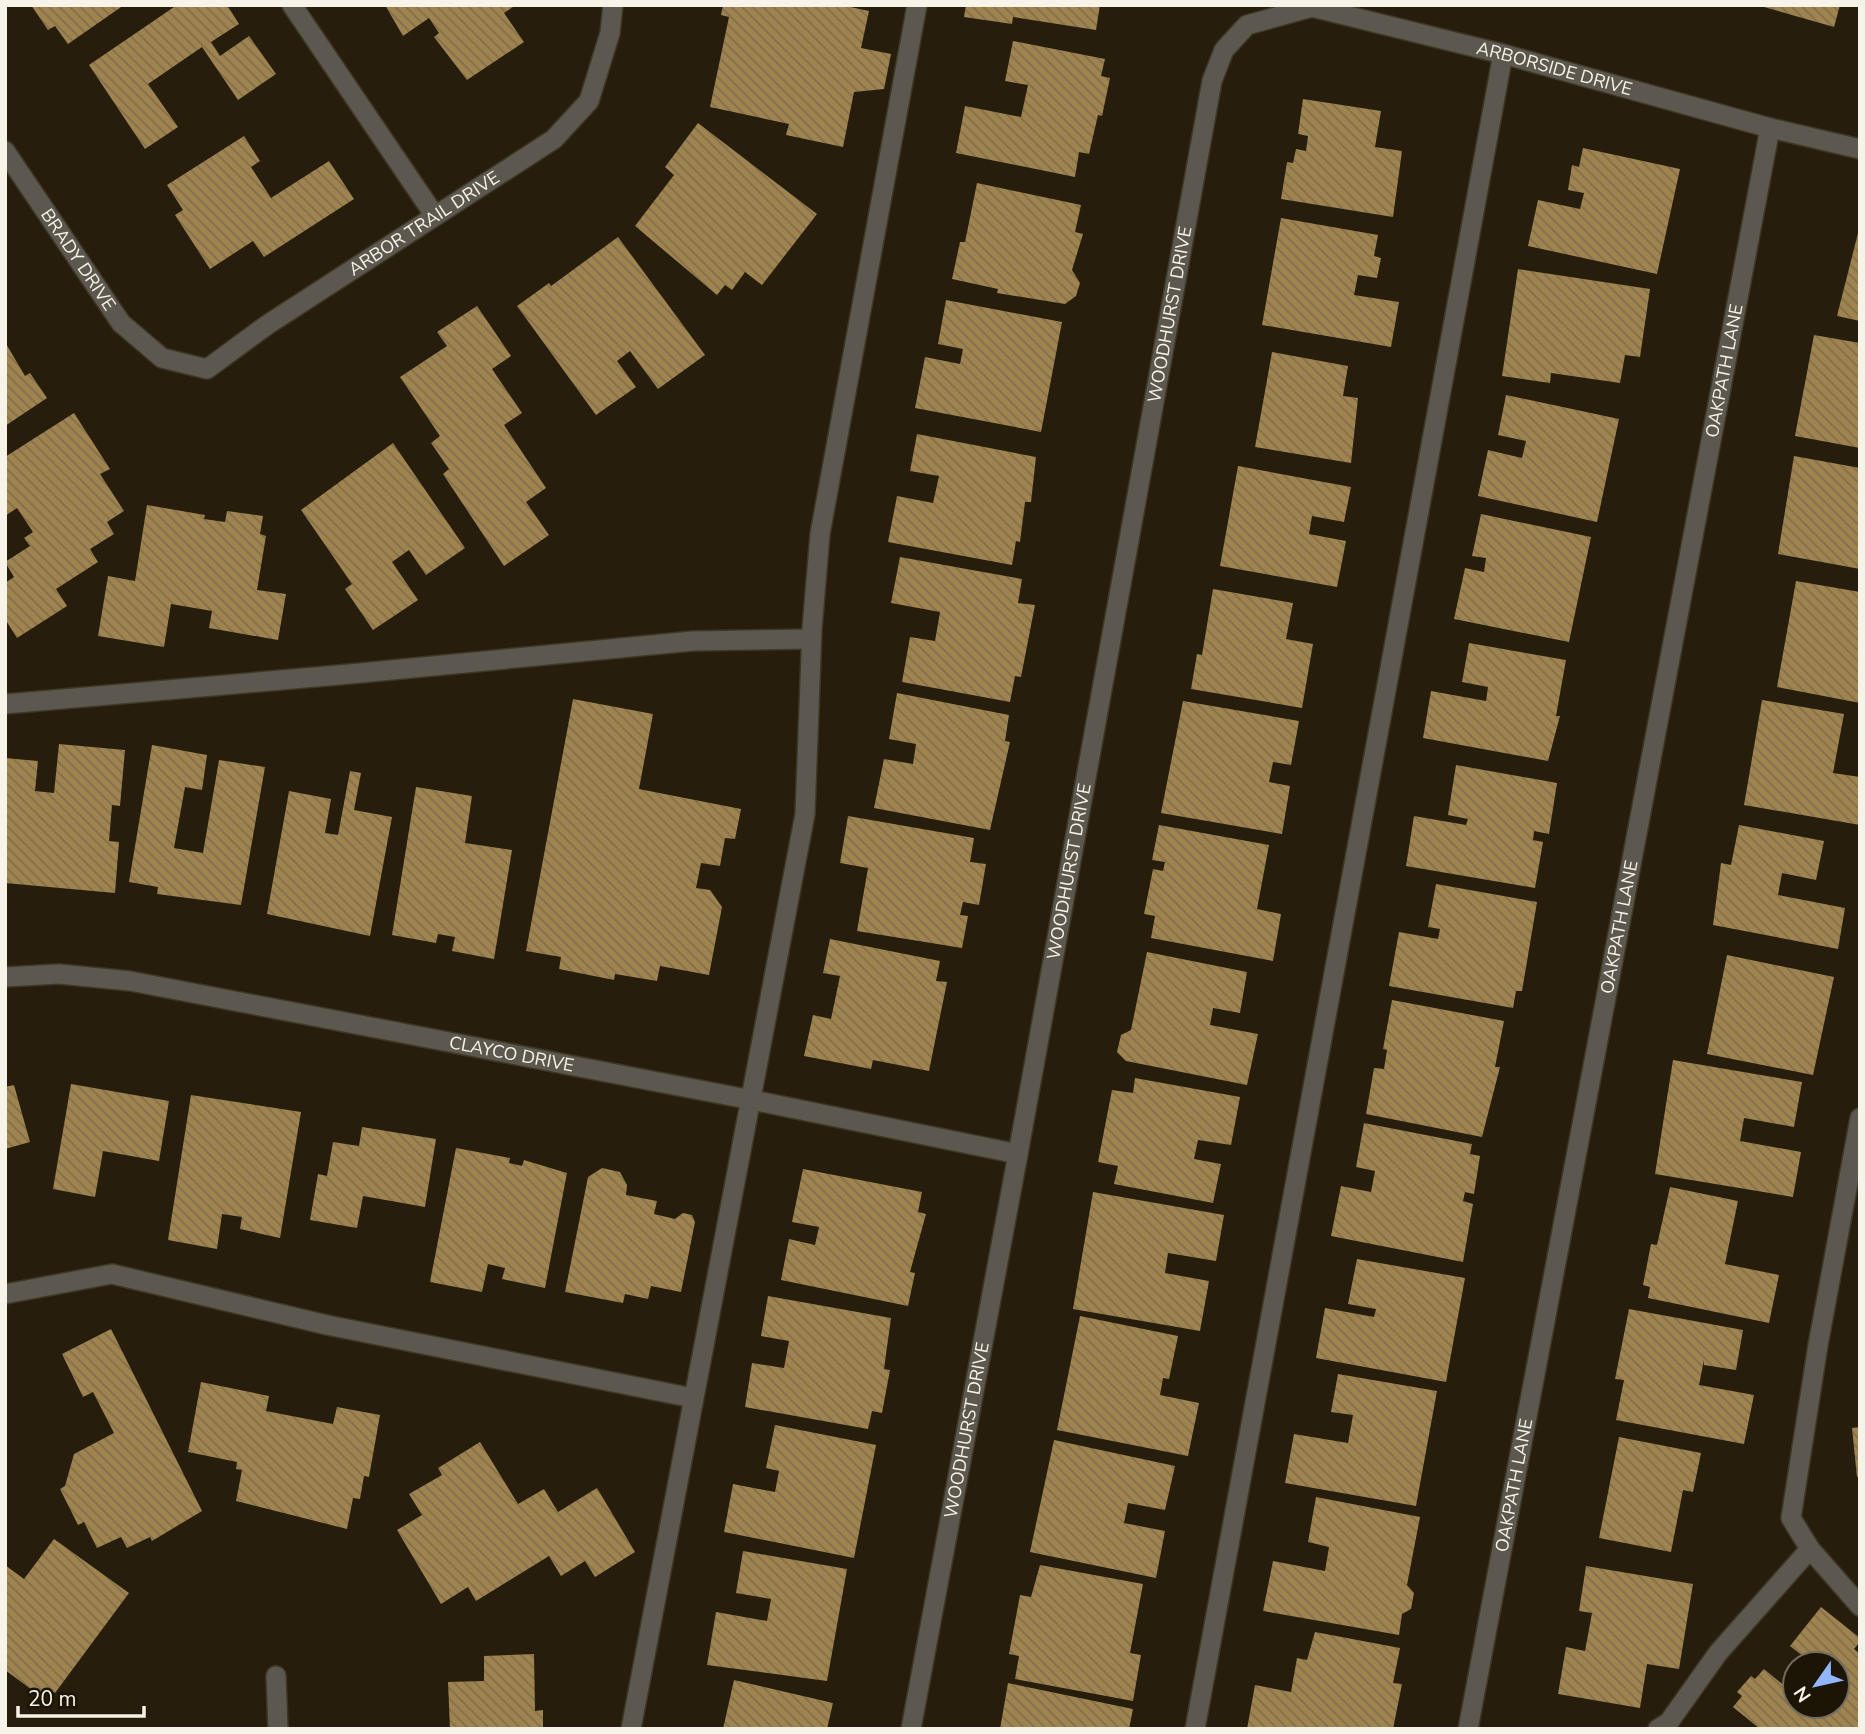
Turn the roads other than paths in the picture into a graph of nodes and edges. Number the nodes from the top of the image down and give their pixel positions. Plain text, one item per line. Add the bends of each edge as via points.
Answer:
1 (292, 5) edge
2 (614, 5) edge
3 (916, 5) edge
4 (1247, 25) joint
5 (1503, 54) junction
6 (1770, 128) junction
7 (1860, 149) edge
8 (5, 151) edge
9 (435, 216) junction
10 (162, 358) joint
11 (811, 639) junction
12 (5, 704) edge
13 (5, 977) edge
14 (752, 1100) junction
15 (1860, 1118) edge
16 (1018, 1154) junction
17 (5, 1294) edge
18 (693, 1398) junction
19 (1810, 1549) junction
20 (1860, 1606) edge
21 (276, 1676) dead end
22 (278, 1729) edge
23 (631, 1729) edge
24 (911, 1729) edge
25 (1195, 1729) edge
26 (1468, 1729) edge
27 (1658, 1729) edge

1 - 9 street
2 - 9 street, ARBOR TRAIL DRIVE via 589,101 554,139
3 - 11 street via 820,534
4 - 5 street, ARBORSIDE DRIVE via 1312,7
4 - 16 street, WOODHURST DRIVE via 1224,50 1212,81
5 - 6 street, ARBORSIDE DRIVE
5 - 25 street
6 - 7 street, ARBORSIDE DRIVE
6 - 26 street, OAKPATH LANE
8 - 10 street, BRADY DRIVE via 121,323
9 - 10 street, ARBOR TRAIL DRIVE via 207,369
11 - 12 street via 693,641
11 - 14 street via 805,814
13 - 14 street, CLAYCO DRIVE via 59,974 130,981
14 - 16 street, CLAYCO DRIVE
14 - 18 street
15 - 19 street via 1791,1518
16 - 24 street, WOODHURST DRIVE
17 - 18 street via 112,1274 327,1325
18 - 23 street
19 - 20 street
19 - 27 street via 1718,1653 1669,1722
21 - 22 street

